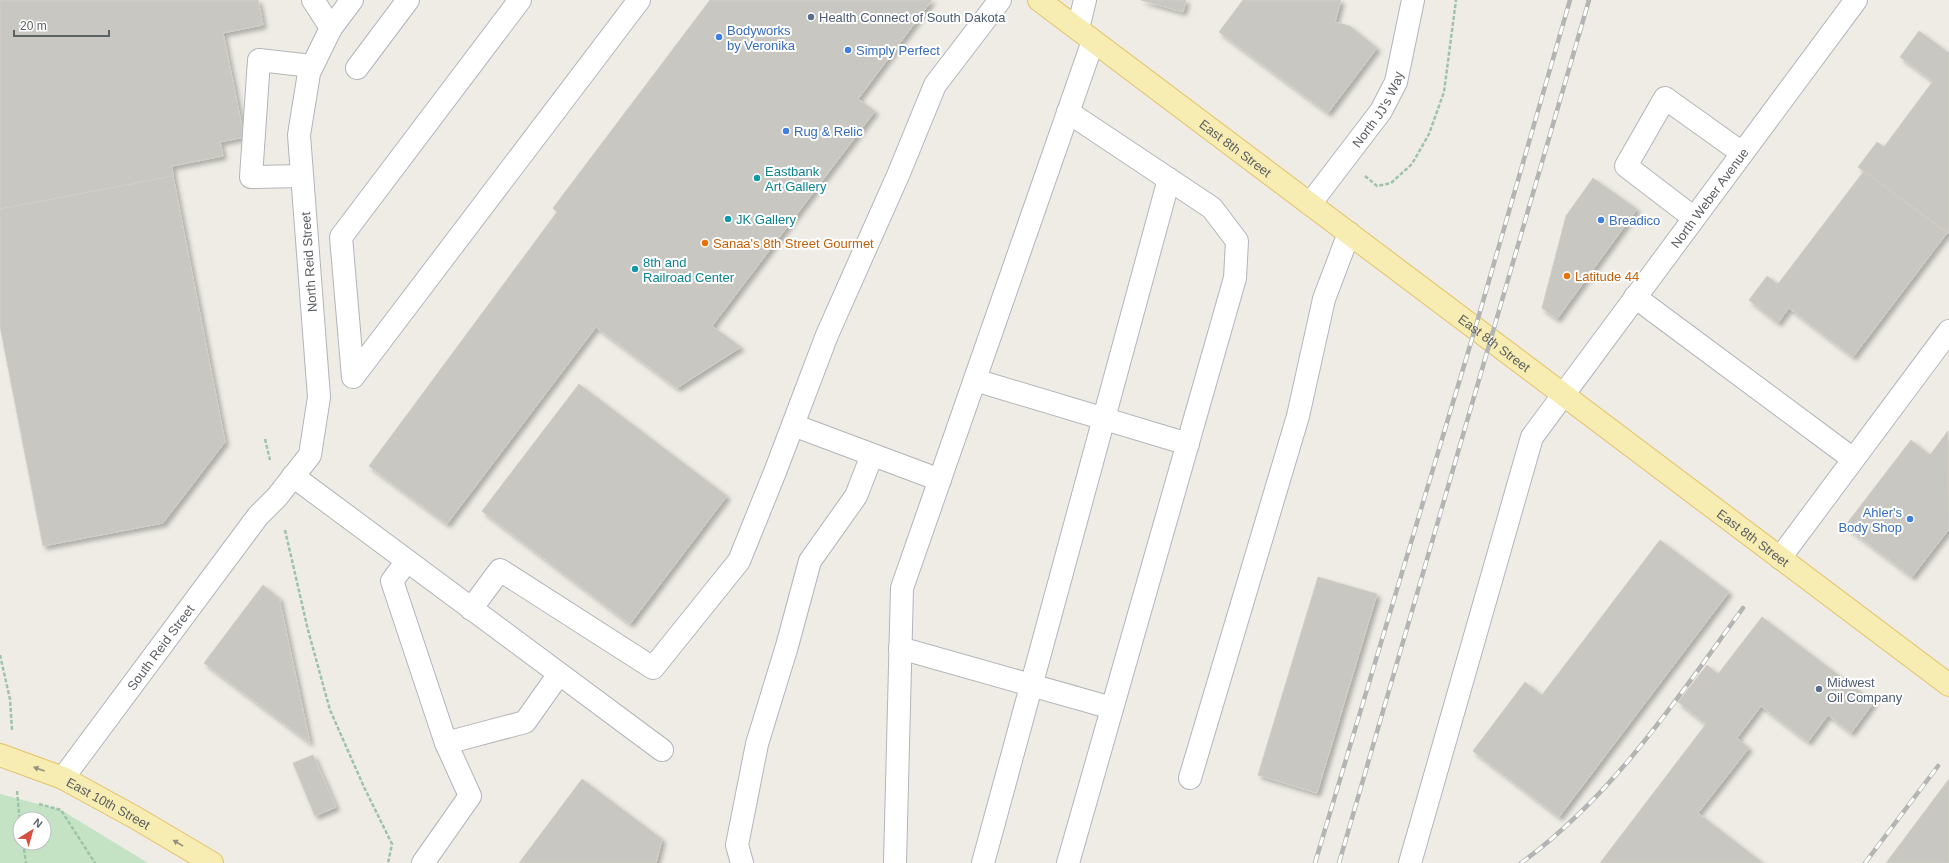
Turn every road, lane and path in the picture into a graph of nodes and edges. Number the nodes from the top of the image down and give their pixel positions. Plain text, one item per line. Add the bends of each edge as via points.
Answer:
1 (313, 0) edge
2 (352, 0) edge
3 (408, 0) edge
4 (520, 0) edge
5 (639, 0) edge
6 (1000, 0) edge
7 (1039, 0) edge
8 (1085, 0) edge
9 (1413, 0) edge
10 (1456, 0) edge
11 (1856, 0) edge
12 (331, 28) junction
13 (1085, 35) junction
14 (312, 66) junction
15 (357, 68) dead end
16 (1068, 112) junction
17 (1742, 153) junction
18 (1344, 159) junction
19 (302, 176) junction
20 (1169, 179) junction
21 (1310, 204) junction
22 (1694, 218) junction
23 (1349, 233) junction
24 (1635, 297) junction
25 (1949, 332) edge
26 (975, 380) junction
27 (1562, 394) junction
28 (1104, 418) junction
29 (793, 425) junction
30 (265, 439) dead end
31 (1188, 444) junction
32 (872, 455) junction
33 (1853, 459) junction
34 (294, 476) junction
35 (940, 480) junction
36 (277, 498) junction
37 (258, 516) joint
38 (1780, 558) junction
39 (407, 561) junction
40 (471, 609) junction
41 (900, 648) junction
42 (0, 655) edge
43 (559, 674) junction
44 (1949, 685) edge
45 (1031, 687) junction
46 (1112, 708) junction
47 (446, 743) junction
48 (662, 750) dead end
49 (7, 758) edge
50 (63, 778) junction
51 (1190, 778) dead end
52 (39, 804) dead end
53 (24, 851) edge
54 (26, 863) edge
55 (95, 863) edge
56 (212, 863) edge
57 (388, 863) edge
58 (423, 863) edge
59 (742, 863) edge
60 (895, 863) edge
61 (983, 863) edge
62 (1068, 863) edge
63 (1410, 863) edge

1 - 12 street
2 - 12 street, North Reid Street
3 - 15 street
4 - 5 street via 341,237 353,377
6 - 29 street via 935,85 827,335
7 - 13 main road, East 8th Street
8 - 13 street
9 - 18 street, North JJ's Way via 1396,82 1382,110
10 - 18 path via 1444,92 1429,134 1412,164 1391,183 1377,186
11 - 17 street, North Weber Avenue
12 - 14 street, North Reid Street
13 - 16 street
13 - 21 main road, East 8th Street
14 - 19 street, North Reid Street via 299,135
14 - 19 street via 259,60 251,177
16 - 20 street
16 - 26 street
17 - 22 street, North Weber Avenue
17 - 22 street via 1665,98 1626,166
18 - 21 street, North JJ's Way
19 - 34 street, North Reid Street via 319,397 310,454
20 - 28 street
20 - 31 street via 1212,208 1237,241 1235,278
21 - 23 main road, East 8th Street
22 - 24 street, North Weber Avenue
23 - 27 main road, East 8th Street
23 - 51 street via 1324,299 1298,416
24 - 27 street, North Weber Avenue
24 - 33 street
25 - 33 street
26 - 28 street
26 - 35 street
27 - 38 main road, East 8th Street
27 - 63 street, North Weber Avenue via 1532,437
28 - 31 street
28 - 45 street
29 - 32 street
29 - 40 street via 739,561 653,668 500,570
30 - 36 path
31 - 46 street
32 - 35 street
32 - 59 street via 856,496 810,561 757,744 737,845
33 - 38 street
34 - 36 street, North Reid Street
34 - 39 street
35 - 41 street via 902,588
36 - 37 street, North Reid Street
36 - 57 path via 330,710 392,844
37 - 50 street, South Reid Street
38 - 44 main road, East 8th Street
39 - 40 street
39 - 47 street via 392,581
40 - 43 street
41 - 45 street
41 - 60 street
42 - 49 path via 10,699
43 - 47 street via 525,722
43 - 48 street
45 - 46 street
45 - 61 street
46 - 62 street
47 - 58 street via 470,796
50 -> 49 main road, East 10th Street
56 -> 50 main road, East 10th Street
52 - 55 path via 61,810
53 - 54 path

